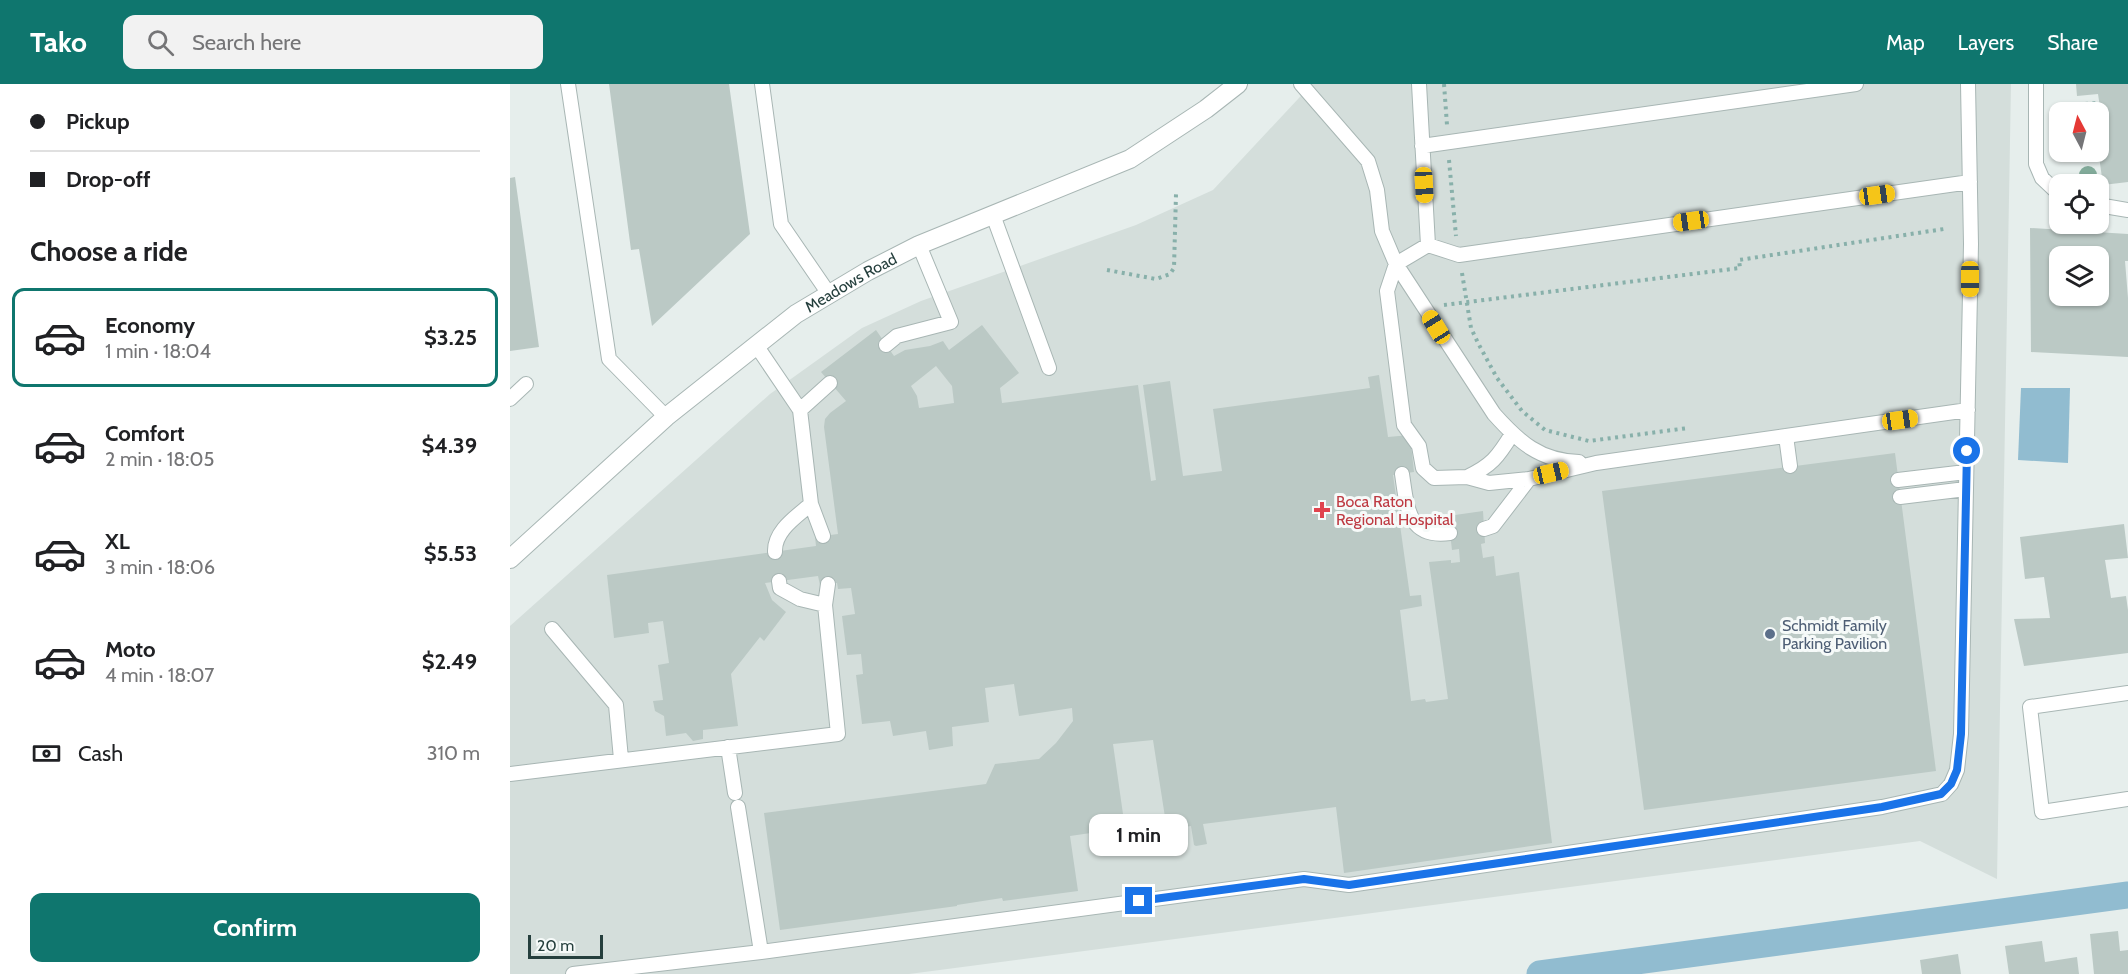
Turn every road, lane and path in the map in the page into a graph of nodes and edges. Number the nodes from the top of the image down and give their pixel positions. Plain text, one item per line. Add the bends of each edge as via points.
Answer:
1 (568, 84) edge
2 (762, 84) edge
3 (1238, 84) edge
4 (1301, 84) edge
5 (1419, 84) edge
6 (1444, 84) edge
7 (1856, 84) edge
8 (1968, 84) edge
9 (2036, 84) edge
10 (1781, 89) edge
11 (2049, 106) edge
12 (2036, 107) junction
13 (1448, 142) junction
14 (1422, 146) junction
15 (1970, 182) junction
16 (2049, 185) edge
17 (1176, 194) dead end
18 (2109, 207) edge
19 (2128, 210) edge
20 (993, 215) junction
21 (1944, 229) dead end
22 (919, 245) junction
23 (1428, 245) junction
24 (1459, 255) junction
25 (1396, 264) junction
26 (1107, 270) dead end
27 (829, 294) junction
28 (1468, 303) junction
29 (1423, 307) junction
30 (756, 345) junction
31 (886, 345) dead end
32 (1049, 368) dead end
33 (830, 383) dead end
34 (526, 384) dead end
35 (510, 399) edge
36 (1968, 410) junction
37 (800, 411) junction
38 (666, 417) junction
39 (1691, 428) dead end
40 (1512, 435) junction
41 (1786, 436) junction
42 (1596, 463) junction
43 (1790, 466) dead end
44 (1966, 472) junction
45 (1402, 474) dead end
46 (1467, 477) junction
47 (1529, 479) junction
48 (1898, 480) dead end
49 (1966, 489) junction
50 (1900, 497) dead end
51 (811, 504) junction
52 (1484, 529) dead end
53 (1450, 533) dead end
54 (823, 536) dead end
55 (775, 552) dead end
56 (510, 559) edge
57 (780, 581) dead end
58 (828, 584) dead end
59 (825, 605) junction
60 (552, 629) dead end
61 (2128, 693) edge
62 (728, 747) junction
63 (621, 759) junction
64 (510, 774) edge
65 (2128, 799) edge
66 (761, 952) junction
67 (573, 974) edge

1 - 38 lane via 609,359
2 - 27 lane via 781,224
3 - 20 street, Meadows Road via 1130,159
4 - 25 lane via 1368,161 1377,190 1382,231
5 - 14 lane
6 - 13 path
7 - 10 lane
8 - 15 lane
9 - 12 lane
10 - 13 lane
11 - 12 path
12 - 16 lane via 2036,164
13 - 14 lane
13 - 24 path
14 - 23 lane
15 - 24 lane
15 - 36 lane
17 - 26 path via 1174,268 1170,274 1155,279
18 - 19 lane
20 - 22 street, Meadows Road
20 - 32 lane
21 - 28 path via 1739,260 1740,268
22 - 27 street, Meadows Road
22 - 31 lane via 951,322 897,336
23 - 24 lane
23 - 25 lane
24 - 28 path
25 - 29 lane
25 - 46 lane via 1387,291 1401,431 1419,446 1423,468 1434,478
27 - 30 street, Meadows Road
28 - 29 path
28 - 39 path via 1472,328 1497,378 1522,411 1545,430 1589,441
29 - 40 lane
30 - 37 lane
30 - 38 street, Meadows Road
33 - 37 lane
34 - 35 lane
36 - 41 lane
36 - 44 lane
37 - 51 lane
38 - 56 street, Meadows Road
40 - 42 lane via 1536,453 1563,462
40 - 46 lane via 1493,462
41 - 42 lane
41 - 43 lane
42 - 47 lane
44 - 48 lane
44 - 49 lane
45 - 53 lane via 1408,509 1416,525 1429,534
46 - 47 lane via 1490,483
47 - 52 lane via 1493,526
49 - 50 lane
49 - 66 lane via 1961,734 1957,770 1941,794 1871,808 1349,885 1304,879
51 - 54 lane
51 - 55 lane via 783,528
57 - 59 lane via 780,588 800,599
58 - 59 lane
59 - 62 lane via 838,734
60 - 63 lane via 615,705
61 - 65 lane via 2030,707 2042,812
62 - 63 lane
62 - 66 lane
63 - 64 lane
66 - 67 lane

